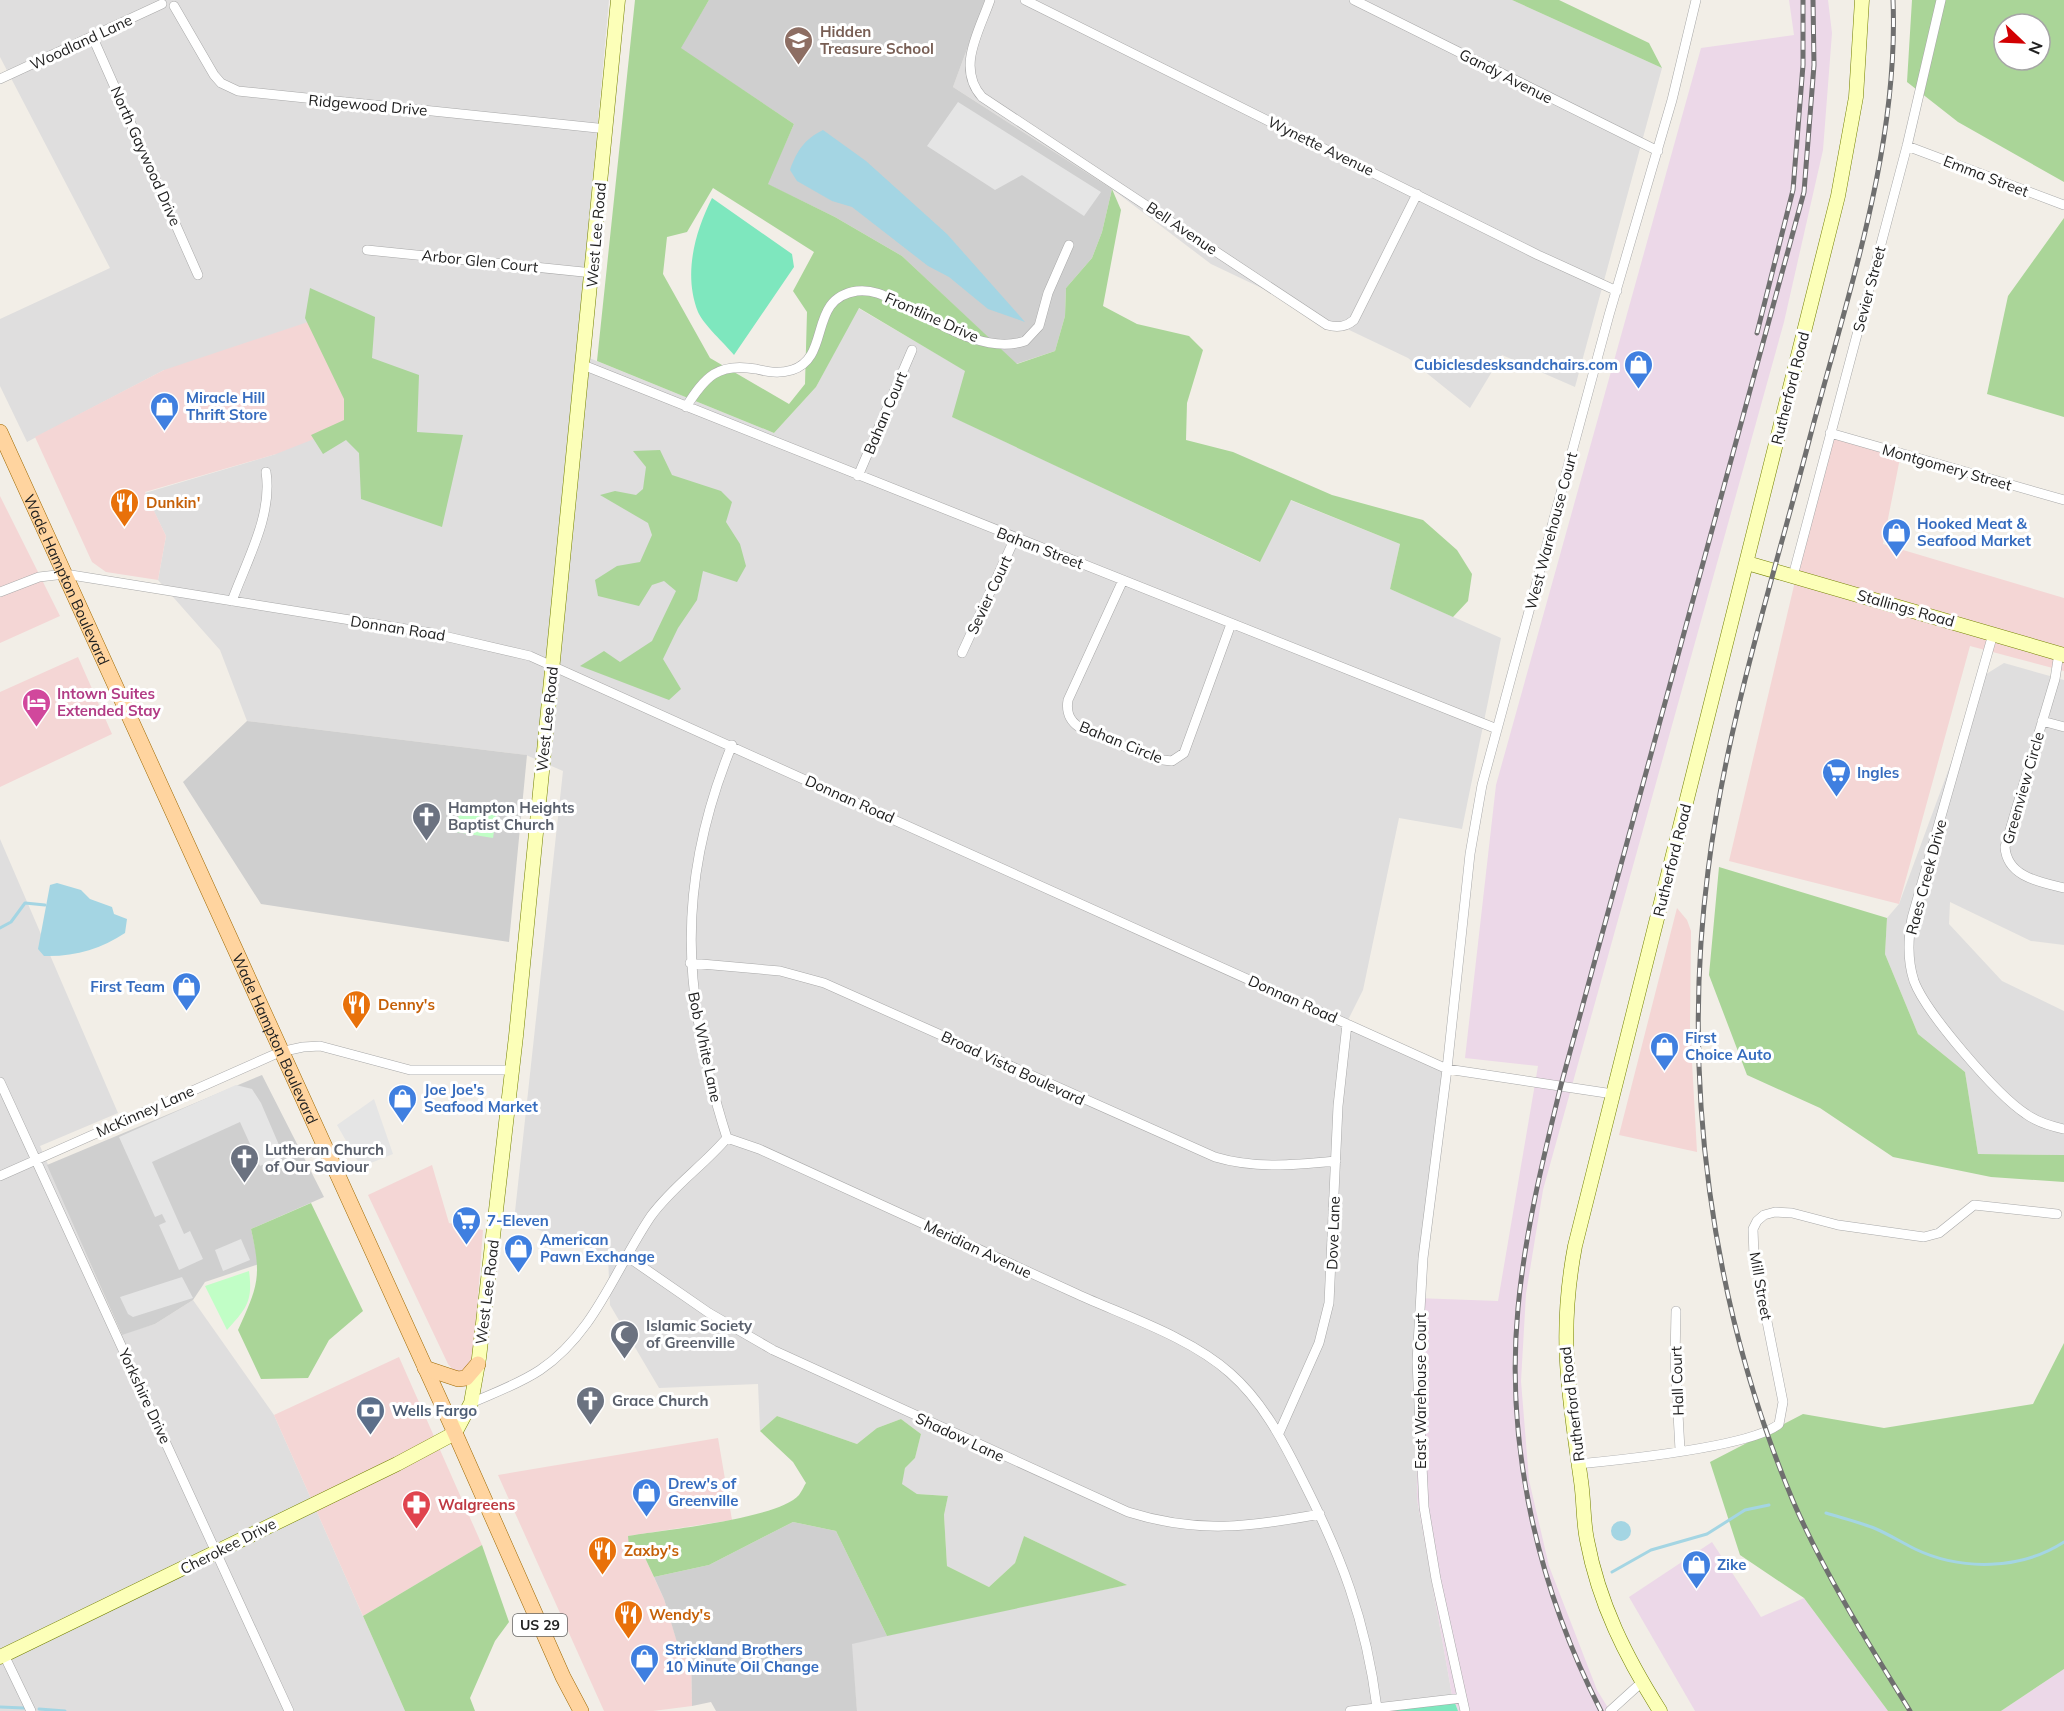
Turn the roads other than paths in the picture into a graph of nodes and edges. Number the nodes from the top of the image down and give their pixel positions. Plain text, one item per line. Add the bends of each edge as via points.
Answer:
1 (618, 0) edge
2 (990, 0) edge
3 (1025, 0) edge
4 (1354, 0) edge
5 (1696, 0) edge
6 (1862, 0) edge
7 (1941, 0) edge
8 (162, 2) edge
9 (175, 3) edge
10 (93, 38) junction
11 (0, 79) edge
12 (607, 129) junction
13 (1908, 146) junction
14 (1658, 151) junction
15 (1417, 194) junction
16 (2064, 206) edge
17 (1069, 245) dead end
18 (367, 250) dead end
19 (593, 273) junction
20 (198, 274) dead end
21 (1617, 291) junction
22 (912, 350) dead end
23 (583, 365) junction
24 (686, 407) junction
25 (0, 432) edge
26 (1830, 433) junction
27 (266, 472) dead end
28 (858, 476) junction
29 (2064, 500) edge
30 (1015, 538) junction
31 (1747, 562) junction
32 (65, 574) junction
33 (1793, 576) junction
34 (1123, 580) junction
35 (0, 592) edge
36 (232, 602) junction
37 (1231, 624) junction
38 (1993, 634) junction
39 (962, 653) dead end
40 (2062, 654) edge
41 (552, 665) junction
42 (2042, 721) junction
43 (2064, 726) edge
44 (1497, 729) junction
45 (732, 746) junction
46 (2064, 888) edge
47 (690, 963) junction
48 (1347, 1024) junction
49 (286, 1050) junction
50 (1447, 1069) junction
51 (511, 1070) junction
52 (0, 1082) edge
53 (1612, 1094) junction
54 (2064, 1129) edge
55 (727, 1138) junction
56 (37, 1160) junction
57 (1336, 1161) junction
58 (0, 1176) edge
59 (2057, 1214) dead end
60 (628, 1257) junction
61 (1676, 1311) dead end
62 (478, 1364) junction
63 (425, 1368) junction
64 (471, 1403) junction
65 (455, 1433) junction
66 (1279, 1433) junction
67 (1680, 1450) junction
68 (1578, 1464) junction
69 (1320, 1514) junction
70 (216, 1552) junction
71 (2, 1656) edge
72 (1642, 1682) junction
73 (1462, 1698) junction
74 (1377, 1708) junction
75 (31, 1711) edge
76 (289, 1711) edge
77 (581, 1711) edge
78 (1350, 1711) edge
79 (1465, 1711) edge
80 (1610, 1711) edge
81 (1660, 1711) edge

1 - 12 street, West Lee Road
2 - 15 street, Bell Avenue via 969,67 972,84 982,97 1328,325 1339,327 1354,320
3 - 15 street, Wynette Avenue
4 - 14 street, Gandy Avenue
5 - 14 street, West Warehouse Court
6 - 31 street, Rutherford Road via 1860,59 1849,144
7 - 13 street, Sevier Street
8 - 9 street via 168,8
8 - 10 street, Woodland Lane
9 - 12 street, Ridgewood Drive via 214,75 238,91
10 - 11 street, Woodland Lane
10 - 20 street, North Gaywood Drive
12 - 19 street, West Lee Road
13 - 16 street, Emma Street
13 - 26 street, Sevier Street
14 - 21 street, West Warehouse Court
15 - 21 street, Wynette Avenue
17 - 24 street, Frontline Drive via 1048,293 1039,326 1025,341 1003,344 980,340 880,294 858,291 842,296 826,310 816,347 803,365 778,373 723,369 704,381
18 - 19 street, Arbor Glen Court
19 - 23 street, West Lee Road
21 - 44 street, West Warehouse Court
22 - 28 street, Bahan Court
23 - 24 street, Bahan Street
23 - 41 street, West Lee Road
24 - 28 street, Bahan Street
25 - 32 main road, Wade Hampton Boulevard / US 29
26 - 29 street, Montgomery Street
26 - 33 street, Sevier Street
27 - 36 street via 265,511
28 - 30 street, Bahan Street
30 - 34 street, Bahan Street
30 - 39 street, Sevier Court
31 - 33 street, Stallings Road
31 - 53 street, Rutherford Road
32 - 35 street, Donnan Road via 39,577
32 - 36 street, Donnan Road
32 - 49 main road, Wade Hampton Boulevard / US 29
33 - 38 street, Stallings Road
34 - 37 street, Bahan Street
34 - 37 street, Bahan Circle via 1068,700 1067,711 1079,727 1154,759 1172,761 1184,753
36 - 41 street, Donnan Road via 463,639
37 - 44 street, Bahan Street
38 - 40 street, Stallings Road
38 - 54 street, Raes Creek Drive via 1912,918 1910,964 1919,993 1931,1013 2007,1098 2031,1118
40 - 42 street, Greenview Circle
41 - 45 street, Donnan Road
41 - 51 street, West Lee Road
42 - 43 street
42 - 46 street, Greenview Circle via 2005,855 2018,873
44 - 50 street, West Warehouse Court via 1475,822
45 - 47 street, Bob White Lane via 712,799 699,850 691,905
45 - 48 street, Donnan Road
47 - 55 street, Bob White Lane via 695,1012
47 - 57 street, Broad Vista Boulevard via 780,971 824,983 1215,1157 1261,1165
48 - 50 street, Donnan Road
48 - 57 street, Dove Lane
49 - 51 street via 321,1047 410,1071
49 - 56 street, McKinney Lane
49 - 63 main road, Wade Hampton Boulevard / US 29
50 - 53 street, Donnan Road
50 - 73 street, East Warehouse Court via 1423,1258 1418,1416 1427,1527
51 - 62 street, West Lee Road
52 - 56 street, Yorkshire Drive
53 - 68 street, Rutherford Road via 1575,1246 1566,1307 1566,1373
55 - 60 street via 665,1198
55 - 66 street, Meridian Avenue via 759,1149 1194,1348 1238,1380
56 - 58 street, McKinney Lane
56 - 70 street, Yorkshire Drive
57 - 66 street, Dove Lane via 1332,1274 1325,1322
59 - 67 street, Mill Street via 1974,1204 1939,1233 1924,1237 1838,1225 1792,1213 1764,1215 1753,1229 1754,1256 1783,1402 1782,1418 1776,1426 1755,1437
60 - 64 street via 572,1344 523,1380
60 - 69 street, Shadow Lane via 709,1313 773,1350 1128,1512 1173,1524 1217,1528 1259,1526
61 - 67 street, Hall Court
62 - 63 main road via 466,1378 458,1379
62 - 64 street, West Lee Road
63 - 65 main road, Wade Hampton Boulevard / US 29
64 - 65 street, West Lee Road
65 - 70 street, Cherokee Drive
65 - 77 main road, Wade Hampton Boulevard / US 29
66 - 69 street, Meridian Avenue
67 - 68 street, Mill Street
68 - 72 street, Rutherford Road via 1597,1583 1613,1628
69 - 74 street, Meridian Avenue via 1355,1599
70 - 71 street, Cherokee Drive
70 - 76 street, Yorkshire Drive
71 - 75 street
72 - 80 street
72 - 81 street, Rutherford Road
73 - 74 street
73 - 79 street, East Warehouse Court
74 - 78 street

